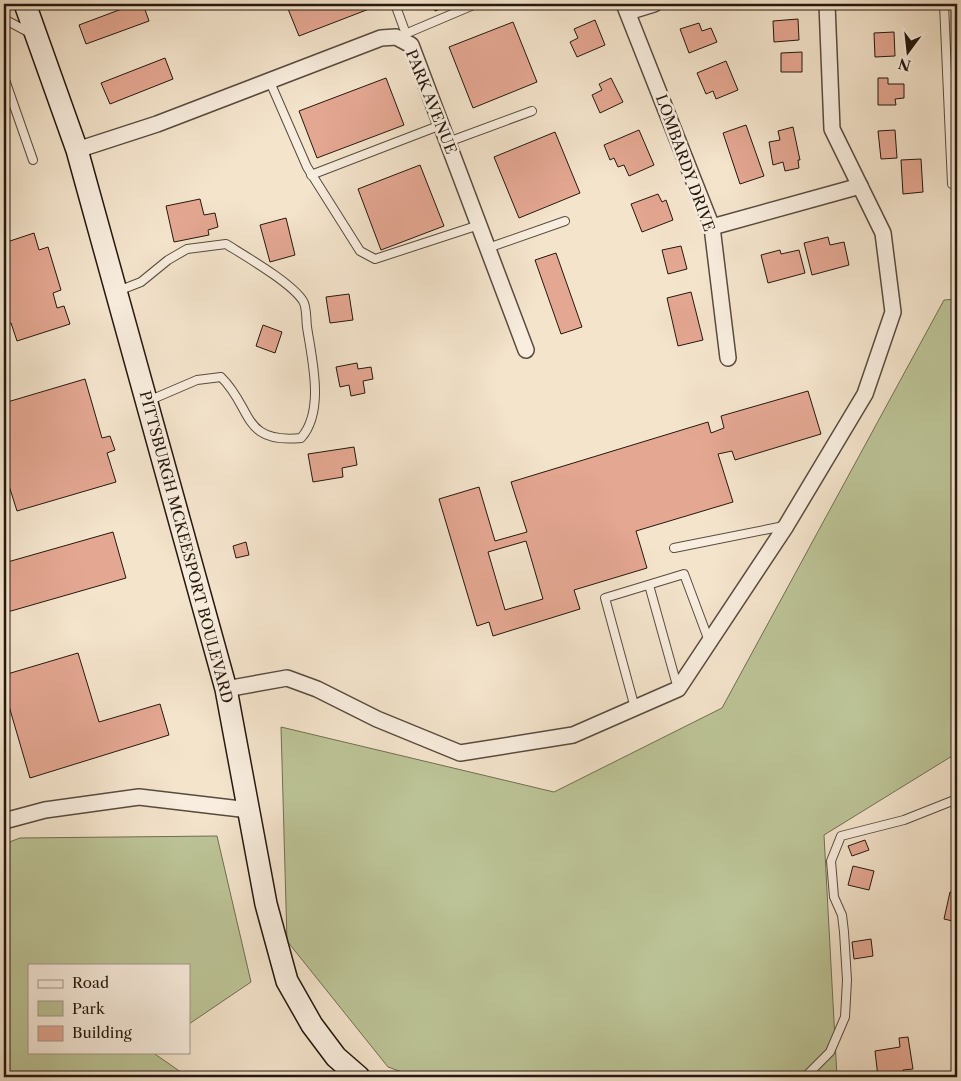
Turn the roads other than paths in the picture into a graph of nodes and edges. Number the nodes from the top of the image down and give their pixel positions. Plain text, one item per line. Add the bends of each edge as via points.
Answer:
1 (25, 4) edge
2 (396, 4) edge
3 (476, 4) edge
4 (654, 4) edge
5 (827, 4) edge
6 (944, 4) edge
7 (626, 8) edge
8 (4, 19) edge
9 (36, 36) junction
10 (401, 36) junction
11 (4, 77) edge
12 (270, 82) junction
13 (532, 111) dead end
14 (441, 125) junction
15 (448, 142) junction
16 (77, 150) junction
17 (33, 160) dead end
18 (312, 175) junction
19 (952, 184) dead end
20 (860, 186) junction
21 (565, 221) dead end
22 (479, 225) junction
23 (712, 227) junction
24 (488, 248) junction
25 (117, 292) junction
26 (526, 350) dead end
27 (728, 358) dead end
28 (147, 402) junction
29 (786, 526) junction
30 (674, 548) dead end
31 (649, 585) junction
32 (709, 642) junction
33 (226, 689) junction
34 (678, 689) junction
35 (635, 708) junction
36 (957, 800) edge
37 (249, 810) junction
38 (4, 821) edge
39 (359, 1077) edge
40 (805, 1077) edge

1 - 9 main road, PITTSBURGH MCKEESPORT BOULEVARD
2 - 10 lane
3 - 10 lane
4 - 7 street
5 - 20 street via 832,129
6 - 19 lane
7 - 23 street, LOMBARDY DRIVE
8 - 9 lane
9 - 16 main road, PITTSBURGH MCKEESPORT BOULEVARD
10 - 12 street, PARK AVENUE via 381,38
10 - 14 street, PARK AVENUE via 411,45
11 - 17 lane
12 - 16 street, PARK AVENUE
12 - 18 lane
13 - 15 lane
14 - 15 street, PARK AVENUE
14 - 18 lane
15 - 22 street, PARK AVENUE
16 - 25 main road, PITTSBURGH MCKEESPORT BOULEVARD
18 - 22 lane via 360,251 375,258
20 - 23 street
20 - 29 street via 883,232 893,312 865,394
21 - 24 lane
22 - 24 street, PARK AVENUE
23 - 27 street, LOMBARDY DRIVE
24 - 26 street, PARK AVENUE
25 - 28 main road, PITTSBURGH MCKEESPORT BOULEVARD
25 - 28 lane via 141,282 188,249 226,244 280,280 304,302 315,401 309,429 301,438 282,440 263,435 247,419 236,396 221,377 197,380
28 - 33 main road, PITTSBURGH MCKEESPORT BOULEVARD
29 - 30 lane
29 - 32 street
31 - 32 lane via 684,574
31 - 34 lane
31 - 35 lane via 605,598
32 - 34 street
33 - 35 street via 287,678 460,753 573,735
33 - 37 main road, PITTSBURGH MCKEESPORT BOULEVARD
34 - 35 street
36 - 40 lane via 904,820 841,836 831,861 834,897 842,915 844,932 845,1017 830,1052
37 - 38 street via 139,797 45,810
37 - 39 main road, PITTSBURGH MCKEESPORT BOULEVARD via 266,904 287,981 312,1025 336,1056

